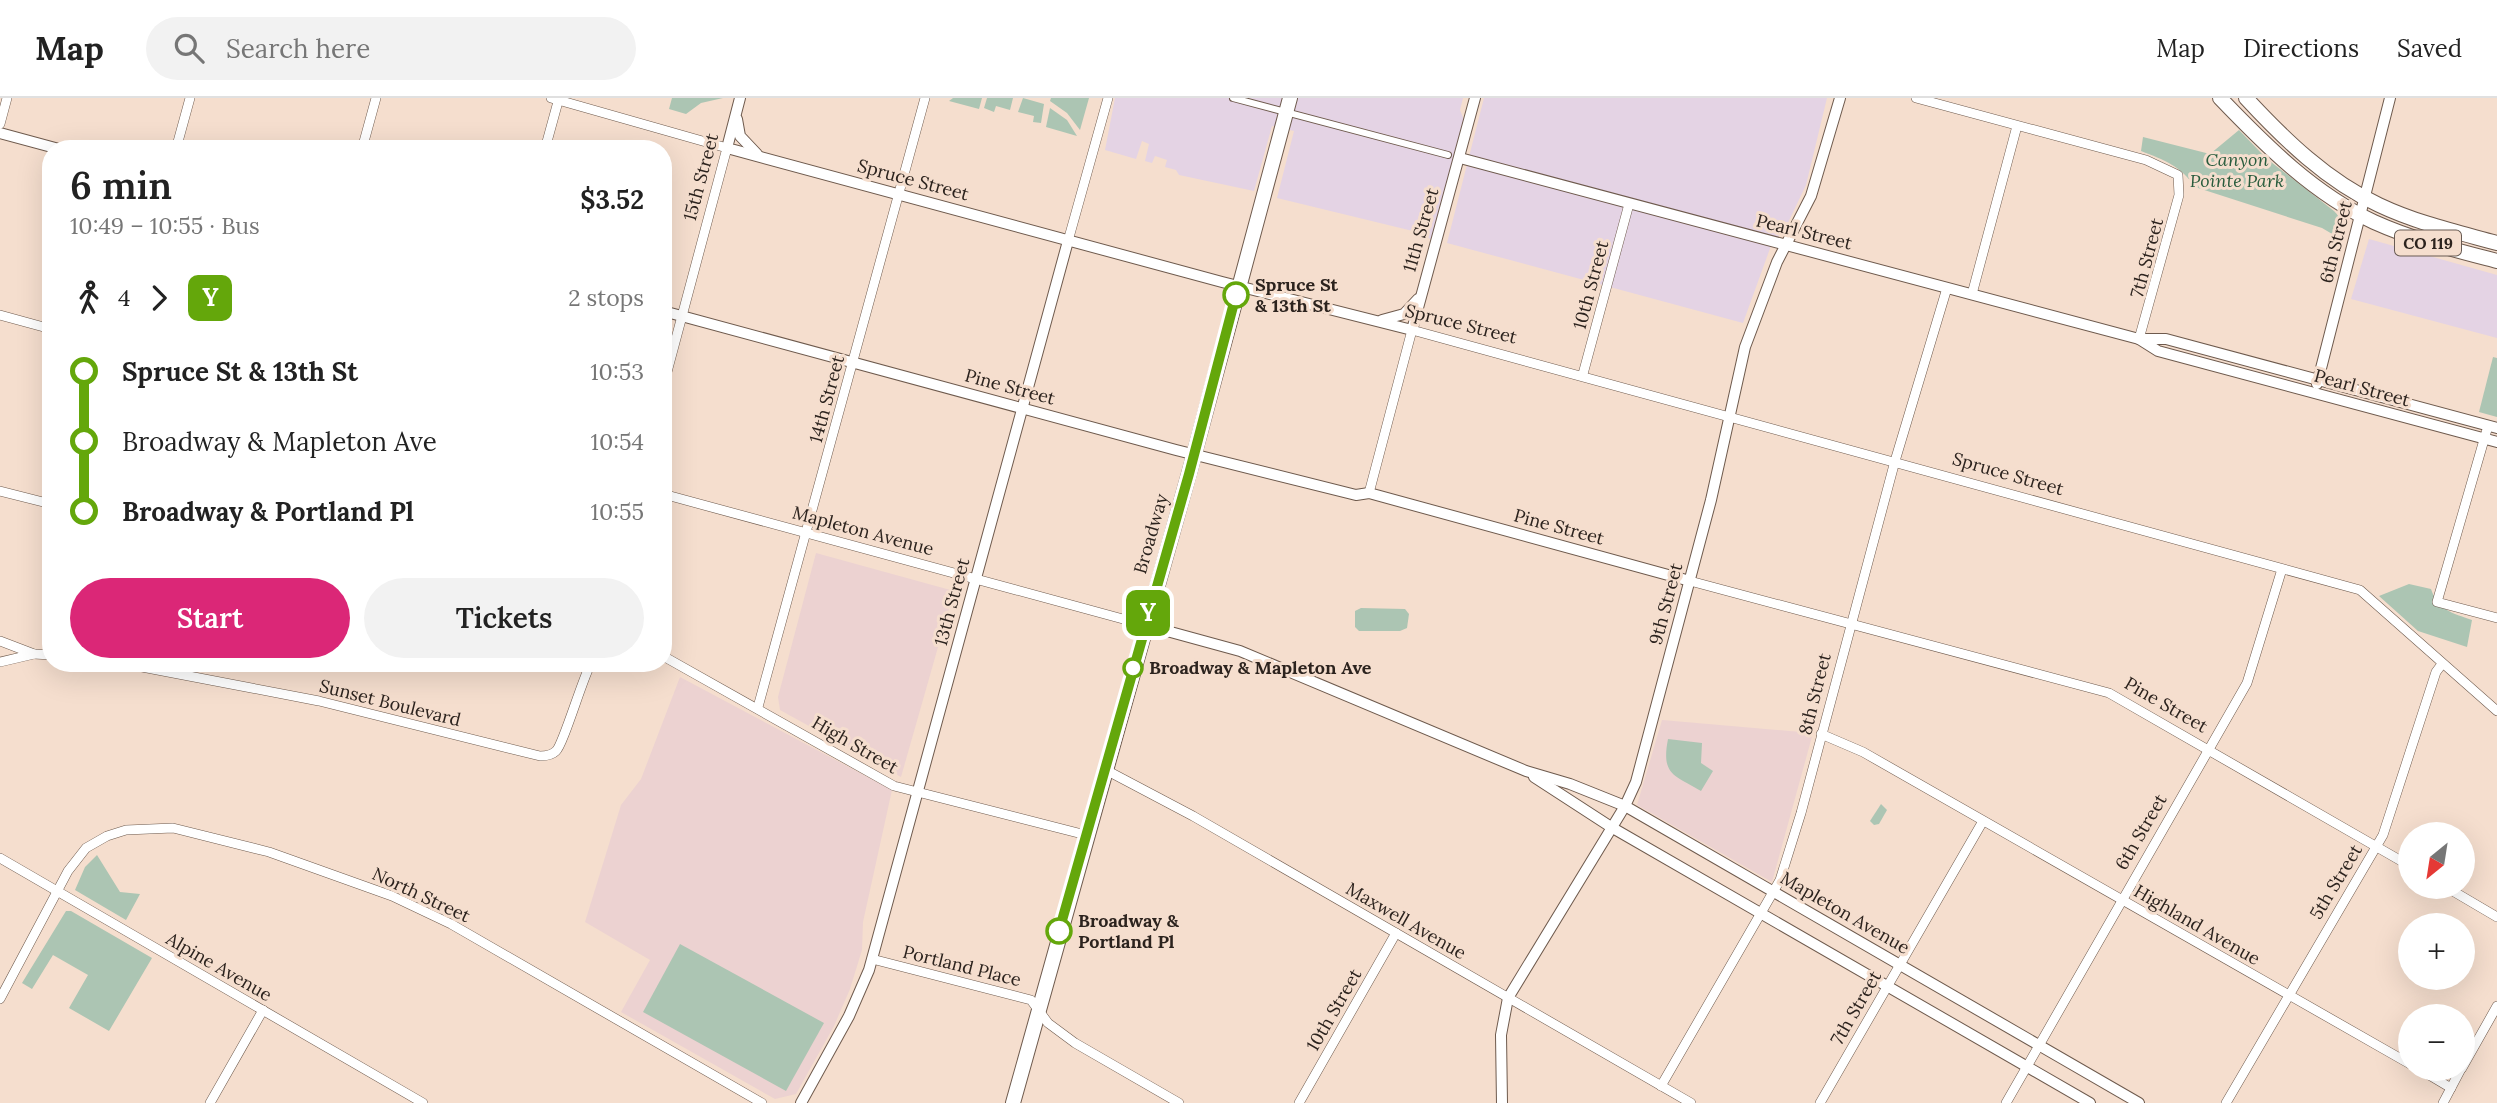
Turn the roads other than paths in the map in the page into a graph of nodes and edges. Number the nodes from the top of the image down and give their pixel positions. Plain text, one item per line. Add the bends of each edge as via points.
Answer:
1 (7, 98) edge
2 (190, 98) edge
3 (376, 98) edge
4 (740, 98) edge
5 (925, 98) edge
6 (1108, 98) edge
7 (1233, 98) edge
8 (1475, 98) edge
9 (1840, 98) edge
10 (1916, 98) edge
11 (2220, 98) edge
12 (2246, 98) edge
13 (2390, 98) edge
14 (556, 99) edge
15 (1288, 105) edge
16 (737, 114) junction
17 (0, 124) edge
18 (2017, 126) junction
19 (0, 133) edge
20 (178, 140) edge
21 (364, 140) edge
22 (547, 140) edge
23 (42, 144) edge
24 (727, 148) junction
25 (1448, 155) dead end
26 (1460, 159) junction
27 (769, 160) junction
28 (899, 194) junction
29 (2365, 198) junction
30 (1629, 204) junction
31 (2362, 216) junction
32 (1068, 241) junction
33 (2497, 243) edge
34 (1786, 245) junction
35 (2497, 261) edge
36 (1238, 285) junction
37 (1423, 287) junction
38 (1947, 288) junction
39 (1972, 294) junction
40 (672, 313) edge
41 (0, 315) edge
42 (682, 316) junction
43 (1375, 321) junction
44 (42, 327) edge
45 (1412, 330) junction
46 (2139, 339) junction
47 (672, 353) edge
48 (853, 362) junction
49 (1583, 374) junction
50 (2318, 380) junction
51 (2314, 394) junction
52 (1022, 407) junction
53 (1730, 415) junction
54 (2493, 427) edge
55 (2484, 439) junction
56 (2497, 442) edge
57 (1193, 452) junction
58 (1895, 461) junction
59 (0, 491) edge
60 (1369, 494) junction
61 (672, 496) edge
62 (42, 502) edge
63 (808, 534) junction
64 (2282, 569) junction
65 (976, 579) junction
66 (1690, 581) junction
67 (2497, 618) edge
68 (1850, 622) junction
69 (1145, 625) junction
70 (0, 641) edge
71 (34, 654) junction
72 (42, 654) edge
73 (672, 661) edge
74 (0, 662) edge
75 (2442, 664) junction
76 (168, 672) edge
77 (587, 672) edge
78 (758, 707) junction
79 (2497, 710) edge
80 (1821, 734) junction
81 (2208, 750) junction
82 (1104, 769) junction
83 (1526, 771) junction
84 (917, 791) junction
85 (1625, 806) junction
86 (1983, 821) junction
87 (1611, 827) junction
88 (1086, 835) junction
89 (2376, 846) junction
90 (0, 858) edge
91 (2398, 859) edge
92 (58, 891) junction
93 (1773, 891) junction
94 (2122, 900) junction
95 (2468, 900) edge
96 (1761, 913) junction
97 (2497, 917) edge
98 (1396, 933) junction
99 (872, 959) junction
100 (1900, 965) junction
101 (1885, 986) junction
102 (2288, 995) junction
103 (1508, 998) junction
104 (0, 999) edge
105 (1039, 1006) junction
106 (2497, 1006) edge
107 (263, 1010) junction
108 (2039, 1045) junction
109 (2475, 1046) edge
110 (2398, 1057) edge
111 (2027, 1066) junction
112 (2439, 1081) edge
113 (2455, 1081) edge
114 (1661, 1086) junction
115 (2451, 1088) junction
116 (210, 1103) edge
117 (423, 1103) edge
118 (762, 1103) edge
119 (801, 1103) edge
120 (1013, 1103) edge
121 (1178, 1103) edge
122 (1299, 1103) edge
123 (1502, 1103) edge
124 (1690, 1103) edge
125 (1820, 1103) edge
126 (2006, 1103) edge
127 (2090, 1103) edge
128 (2139, 1103) edge
129 (2226, 1103) edge
130 (2442, 1103) edge

1 - 17 street
2 - 20 street
3 - 21 street
4 - 16 street, 15th Street
5 - 28 street, 14th Street
6 - 32 street, 13th Street
7 - 15 street
8 - 26 street, 11th Street
9 - 34 street, 9th Street via 1818,177
10 - 18 street
11 - 31 main road, CO 119 via 2292,168
12 - 29 main road, CO 119 via 2294,146
13 - 29 street, 6th Street
14 - 22 street
14 - 24 street, Spruce Street
15 - 25 street
15 - 36 main road, Broadway
16 - 24 street, 15th Street
16 - 27 street via 743,142
18 - 39 street
18 - 46 street, 7th Street via 2146,160 2178,175 2179,195
19 - 23 street
24 - 27 street, Spruce Street
24 - 42 street, 15th Street
26 - 30 street, Pearl Street
26 - 37 street, 11th Street
27 - 28 street, Spruce Street
28 - 32 street, Spruce Street
28 - 48 street, 14th Street
29 - 31 street, 6th Street
29 - 33 main road, CO 119 via 2422,222
30 - 34 street, Pearl Street
30 - 49 street, 10th Street
31 - 35 main road, CO 119 via 2419,240
31 - 50 street, 6th Street
32 - 36 street, Spruce Street
32 - 52 street, 13th Street
34 - 38 street, Pearl Street
34 - 53 street, 9th Street via 1745,347
36 - 43 street, Spruce Street
36 - 57 main road, Broadway
37 - 43 street via 1404,314
37 - 45 street, 11th Street
38 - 39 street, Pearl Street
38 - 58 street, 8th Street
39 - 46 street, Pearl Street
40 - 42 street, Pine Street
41 - 44 street
42 - 47 street, 15th Street
42 - 48 street, Pine Street
43 - 45 street, Spruce Street
45 - 49 street, Spruce Street
45 - 60 street, 11th Street
46 - 50 street, Pearl Street via 2166,339
46 - 51 street, Pearl Street via 2158,351
48 - 52 street, Pine Street
48 - 63 street, 14th Street
49 - 53 street, Spruce Street
50 - 51 street, 6th Street
50 - 54 street, Pearl Street
51 - 55 street, Pearl Street
52 - 57 street, Pine Street
52 - 65 street, 13th Street
53 - 58 street, Spruce Street
53 - 66 street, 9th Street
54 - 55 street
55 - 56 street, Pearl Street
55 - 67 street via 2437,602
57 - 60 street, Pine Street via 1356,495
57 - 69 main road, Broadway
58 - 64 street, Spruce Street
58 - 68 street, 8th Street
59 - 62 street
60 - 66 street, Pine Street
61 - 63 street, Mapleton Avenue
63 - 65 street, Mapleton Avenue
63 - 78 street, 14th Street
64 - 75 street, Spruce Street via 2360,590
64 - 81 street, 6th Street via 2247,683
65 - 69 street, Mapleton Avenue
65 - 84 street, 13th Street
66 - 68 street, Pine Street
66 - 85 street, 9th Street via 1641,765
68 - 80 street, 8th Street
68 - 81 street, Pine Street via 2109,692
69 - 82 main road, Broadway
69 - 83 street, Mapleton Avenue via 1240,651
70 - 71 street
71 - 72 street
71 - 74 street
73 - 78 street, High Street
75 - 79 street
75 - 89 street, 5th Street via 2435,672 2390,819
76 - 77 street, Sunset Boulevard via 319,701 540,757 561,744
78 - 84 street, High Street via 894,786
80 - 86 street, Highland Avenue via 1863,752
80 - 93 street, 8th Street via 1801,813
81 - 89 street, Pine Street
81 - 94 street, 6th Street
82 - 88 main road, Broadway
82 - 98 street, Maxwell Avenue
83 - 85 street, Mapleton Avenue
83 - 87 street, Mapleton Avenue
84 - 88 street, High Street
84 - 99 street, 13th Street
85 - 87 street, 9th Street
85 - 93 street, Mapleton Avenue
86 - 94 street, Highland Avenue
86 - 100 street, 7th Street
87 - 96 street, Mapleton Avenue
87 - 103 street, 9th Street
88 - 105 main road, Broadway
89 - 91 street, Pine Street
89 - 102 street, 5th Street
90 - 92 street, Alpine Avenue
92 - 104 street, North Street
92 - 107 street, Alpine Avenue
92 - 118 street, North Street via 86,848 126,830 173,828 269,852 392,896 451,924
93 - 96 street, 8th Street
93 - 100 street, Mapleton Avenue
94 - 102 street, Highland Avenue
94 - 108 street, 6th Street
95 - 97 street
96 - 101 street, Mapleton Avenue
96 - 114 street, 8th Street
98 - 103 street, Maxwell Avenue
98 - 122 street, 10th Street
99 - 105 street, Portland Place via 1021,997
99 - 119 street, 13th Street via 854,1007
100 - 101 street, 7th Street
100 - 108 street, Mapleton Avenue
101 - 111 street, Mapleton Avenue
101 - 125 street, 7th Street
102 - 110 street, Highland Avenue
102 - 129 street, 5th Street
103 - 114 street, Maxwell Avenue
103 - 123 street, 9th Street via 1501,1035
105 - 120 main road, Broadway
105 - 121 street, Portland Place via 1048,1023 1074,1043
106 - 109 street
107 - 116 street
107 - 117 street, Alpine Avenue
108 - 111 street, 6th Street
108 - 128 street, Mapleton Avenue
111 - 126 street, 6th Street
111 - 127 street, Mapleton Avenue
112 - 115 street
113 - 115 street
114 - 124 street, Maxwell Avenue
115 - 130 street

